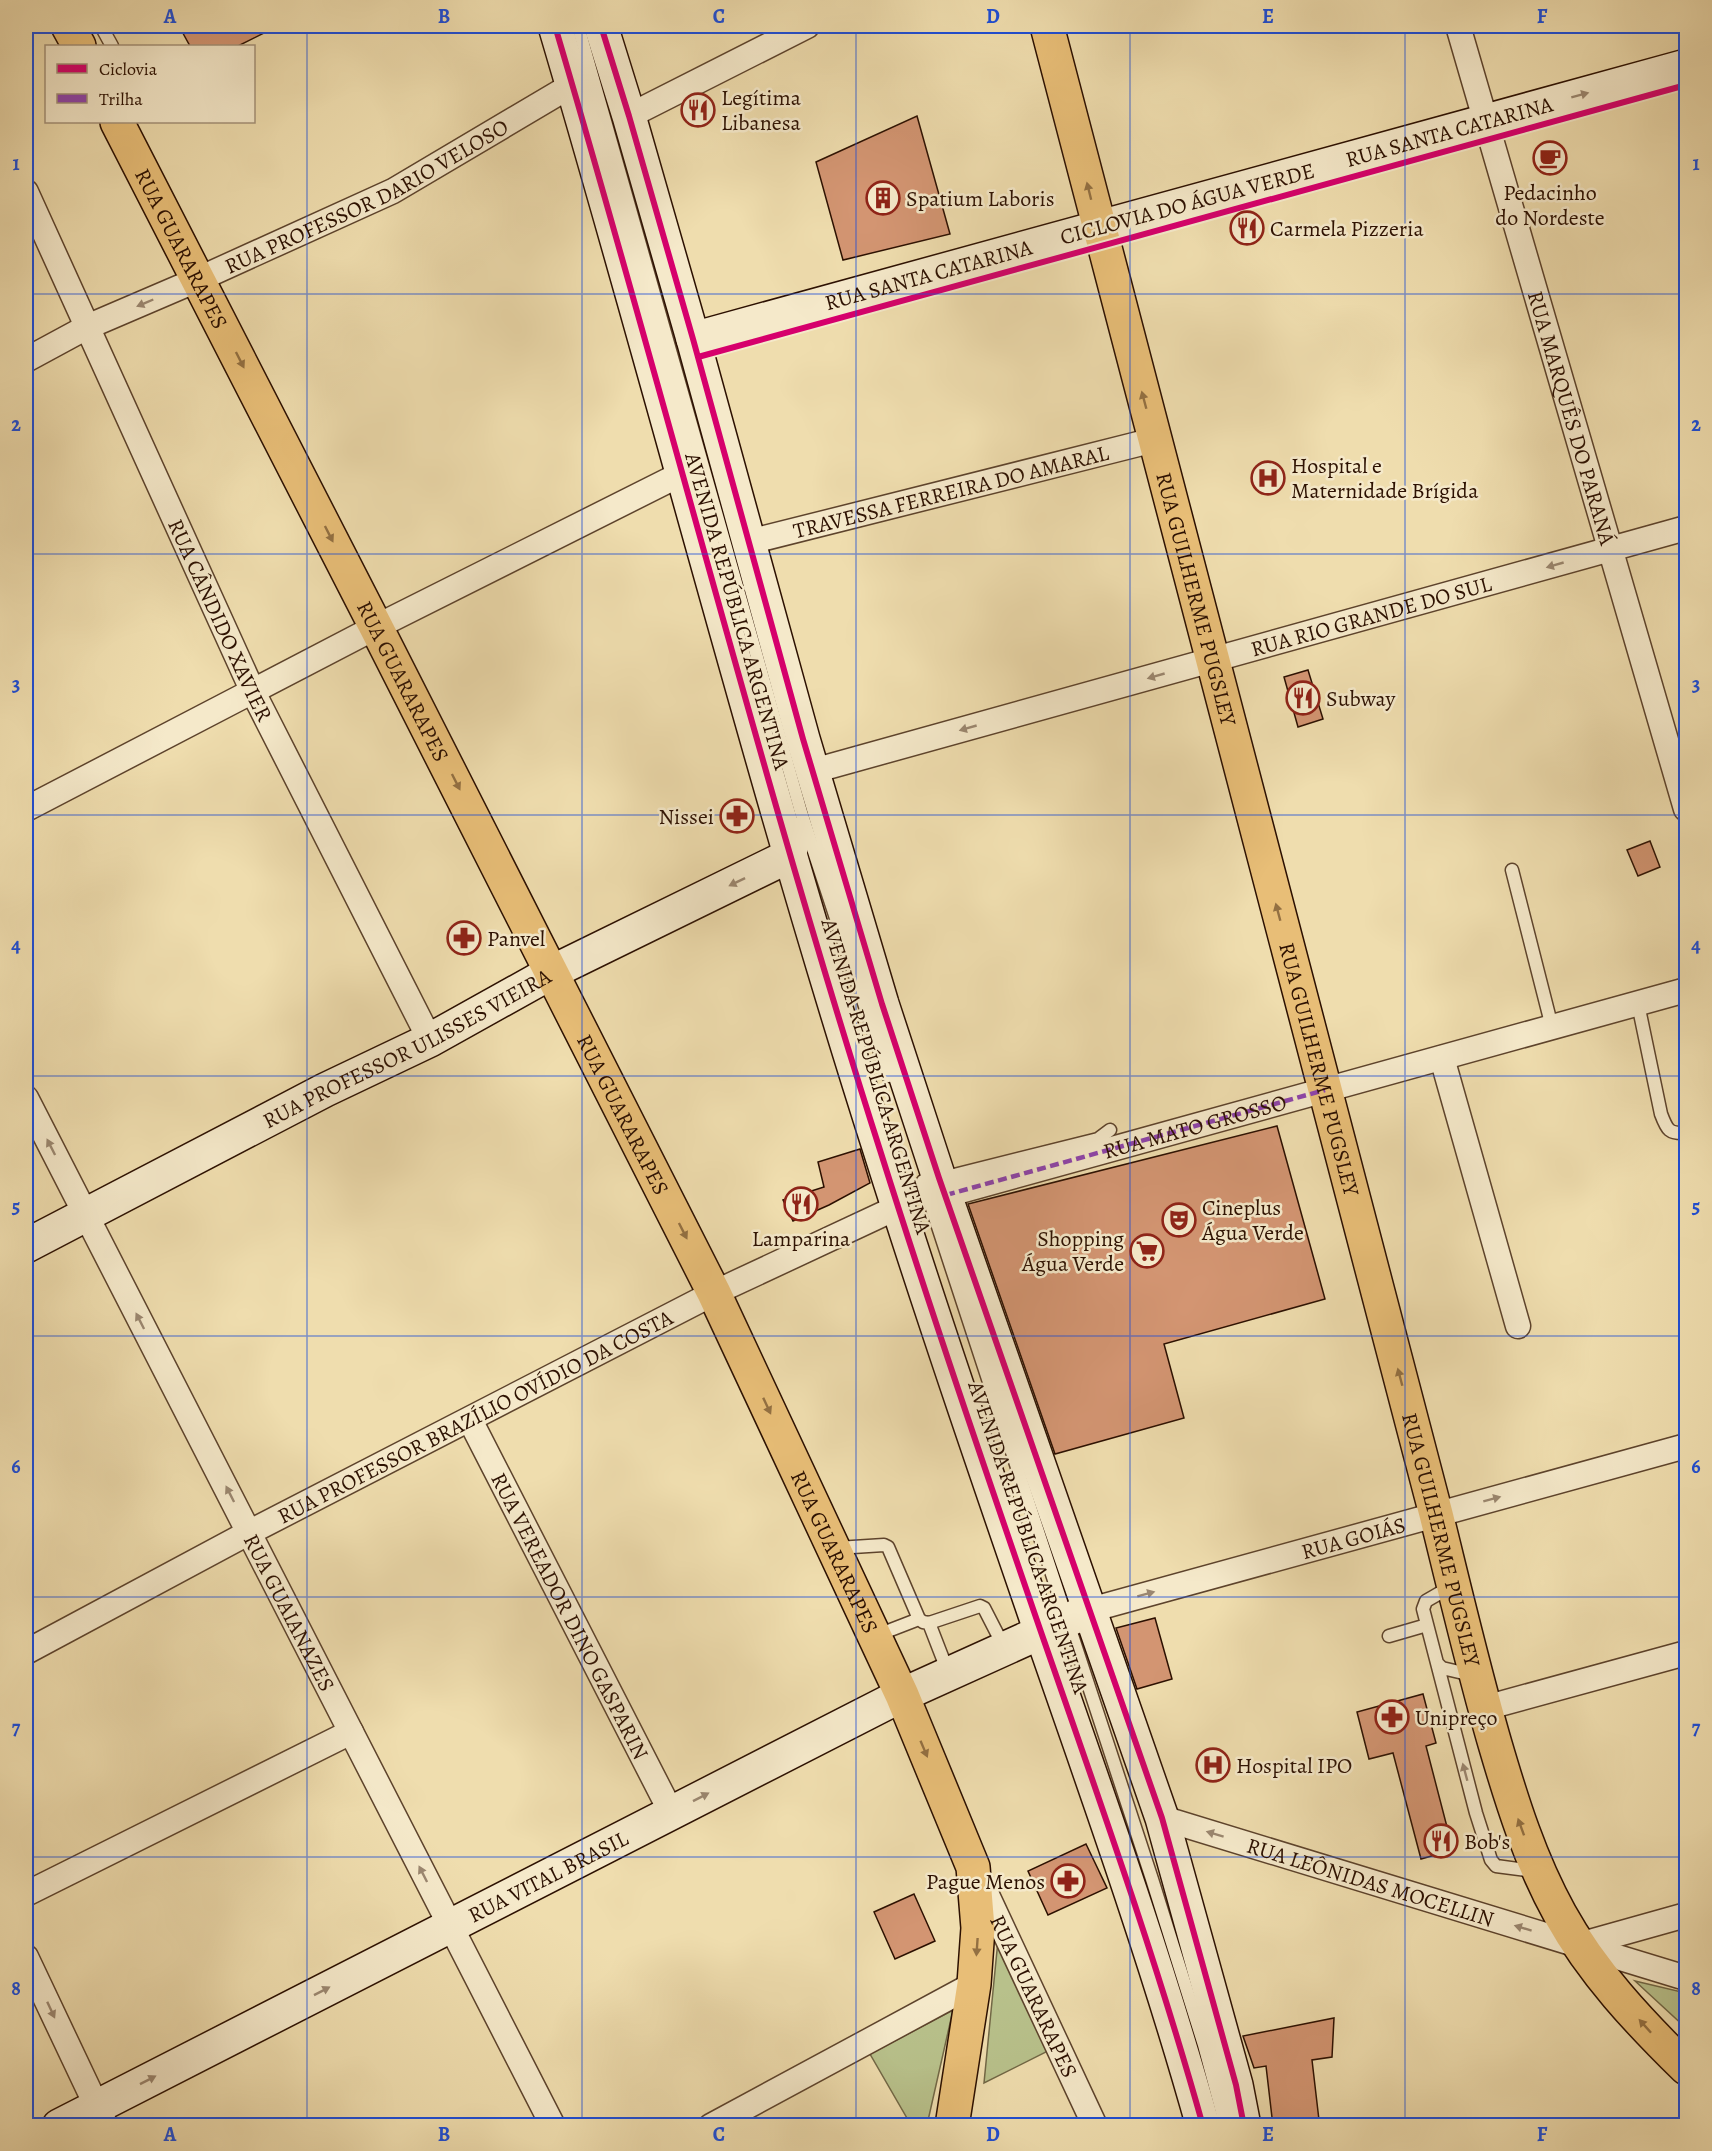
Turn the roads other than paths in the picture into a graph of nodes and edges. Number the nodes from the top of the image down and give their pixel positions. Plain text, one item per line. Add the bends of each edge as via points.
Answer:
1 (68, 26) edge
2 (101, 26) edge
3 (555, 26) edge
4 (578, 26) edge
5 (601, 26) edge
6 (807, 26) edge
7 (1047, 26) edge
8 (1458, 26) edge
9 (78, 45) edge
10 (111, 45) edge
11 (1686, 66) edge
12 (572, 85) junction
13 (629, 116) junction
14 (1486, 121) junction
15 (118, 123) edge
16 (26, 192) edge
17 (1098, 228) junction
18 (199, 279) junction
19 (87, 327) junction
20 (693, 339) junction
21 (26, 360) edge
22 (1154, 440) junction
23 (681, 474) junction
24 (1686, 528) edge
25 (749, 542) junction
26 (1611, 549) junction
27 (376, 627) junction
28 (1212, 660) junction
29 (253, 692) junction
30 (813, 771) junction
31 (26, 809) edge
32 (1686, 809) edge
33 (801, 812) junction
34 (789, 856) junction
35 (1512, 870) dead end
36 (552, 972) junction
37 (1686, 990) edge
38 (1638, 1004) junction
39 (1552, 1027) junction
40 (430, 1040) junction
41 (1442, 1058) junction
42 (893, 1089) dead end
43 (1325, 1090) junction
44 (26, 1098) edge
45 (1110, 1130) dead end
46 (1686, 1133) edge
47 (934, 1180) junction
48 (898, 1207) junction
49 (86, 1215) junction
50 (26, 1246) edge
51 (714, 1293) junction
52 (1518, 1326) dead end
53 (470, 1420) junction
54 (1686, 1446) edge
55 (1436, 1514) junction
56 (250, 1532) junction
57 (833, 1549) junction
58 (1453, 1586) junction
59 (1066, 1620) junction
60 (924, 1621) junction
61 (1427, 1625) junction
62 (874, 1636) junction
63 (1389, 1636) dead end
64 (1004, 1648) junction
65 (26, 1652) edge
66 (1686, 1653) edge
67 (1437, 1663) junction
68 (949, 1673) junction
69 (1476, 1676) junction
70 (902, 1695) junction
71 (1485, 1708) junction
72 (351, 1732) junction
73 (671, 1812) junction
74 (1162, 1818) junction
75 (974, 1867) junction
76 (1539, 1871) junction
77 (26, 1894) edge
78 (1686, 1915) edge
79 (450, 1926) junction
80 (1579, 1945) junction
81 (26, 1957) edge
82 (1686, 1978) edge
83 (974, 1984) junction
84 (1686, 2068) edge
85 (101, 2116) edge
86 (59, 2126) edge
87 (553, 2126) edge
88 (711, 2126) edge
89 (952, 2126) edge
90 (1095, 2126) edge
91 (1203, 2126) edge
92 (1223, 2126) edge
93 (1244, 2126) edge

1 - 9 main road
2 - 10 lane
3 - 12 street, AVENIDA REPÚBLICA ARGENTINA
4 - 33 lane
5 - 13 street, AVENIDA REPÚBLICA ARGENTINA
6 - 13 street
17 -> 7 main road, RUA GUILHERME PUGSLEY
8 - 14 street, RUA MARQUÊS DO PARANÁ
14 -> 11 street, RUA SANTA CATARINA
12 - 18 street, RUA PROFESSOR DARIO VELOSO via 393,191
12 - 23 street, AVENIDA REPÚBLICA ARGENTINA
13 - 20 street, AVENIDA REPÚBLICA ARGENTINA
14 - 17 street, RUA SANTA CATARINA
14 - 26 street, RUA MARQUÊS DO PARANÁ
15 - 18 main road, RUA GUARARAPES
16 - 19 street, RUA CÂNDIDO XAVIER
17 - 20 street, RUA SANTA CATARINA
22 -> 17 main road, RUA GUILHERME PUGSLEY
18 -> 19 street, RUA PROFESSOR DARIO VELOSO
18 -> 27 main road, RUA GUARARAPES
19 - 21 street, RUA PROFESSOR DARIO VELOSO
19 - 29 street, RUA CÂNDIDO XAVIER
20 - 25 street, AVENIDA REPÚBLICA ARGENTINA
22 - 25 street, TRAVESSA FERREIRA DO AMARAL
22 - 28 main road, RUA GUILHERME PUGSLEY
23 - 27 street
23 - 34 street, AVENIDA REPÚBLICA ARGENTINA
24 - 26 street, RUA RIO GRANDE DO SUL
25 - 30 street, AVENIDA REPÚBLICA ARGENTINA
26 -> 28 street, RUA RIO GRANDE DO SUL
26 - 32 street, RUA MARQUÊS DO PARANÁ
27 - 29 street
27 -> 36 main road, RUA GUARARAPES
28 -> 30 street, RUA RIO GRANDE DO SUL
43 -> 28 main road, RUA GUILHERME PUGSLEY
29 - 31 street
29 - 40 street, RUA CÂNDIDO XAVIER
30 - 33 street
30 - 47 street, AVENIDA REPÚBLICA ARGENTINA
33 - 34 street
33 - 42 lane
34 -> 36 street, RUA PROFESSOR ULISSES VIEIRA
34 - 48 street, AVENIDA REPÚBLICA ARGENTINA
35 - 39 lane
36 - 40 street, RUA PROFESSOR ULISSES VIEIRA
36 -> 51 main road, RUA GUARARAPES
37 - 38 street, RUA MATO GROSSO
38 - 39 street, RUA MATO GROSSO
38 - 46 lane via 1666,1128 1675,1134
39 - 41 street, RUA MATO GROSSO
40 - 49 street, RUA PROFESSOR ULISSES VIEIRA via 325,1090
41 - 43 street, RUA MATO GROSSO
41 - 52 street
43 - 47 street, RUA MATO GROSSO
55 -> 43 main road, RUA GUILHERME PUGSLEY
49 -> 44 street, RUA GUAIANAZES
45 - 47 lane via 1098,1139
47 - 59 street, AVENIDA REPÚBLICA ARGENTINA
48 - 51 street, RUA PROFESSOR BRAZÍLIO OVÍDIO DA COSTA
48 - 59 street, AVENIDA REPÚBLICA ARGENTINA
49 - 50 street, RUA PROFESSOR ULISSES VIEIRA
56 -> 49 street, RUA GUAIANAZES
51 - 53 street, RUA PROFESSOR BRAZÍLIO OVÍDIO DA COSTA
51 -> 57 main road, RUA GUARARAPES
53 - 56 street, RUA PROFESSOR BRAZÍLIO OVÍDIO DA COSTA
53 - 73 street, RUA VEREADOR DINO GASPARIN
55 -> 54 street, RUA GOIÁS
55 - 58 main road, RUA GUILHERME PUGSLEY
59 -> 55 street, RUA GOIÁS
56 - 65 street, RUA PROFESSOR BRAZÍLIO OVÍDIO DA COSTA
56 - 72 street, RUA GUAIANAZES
57 - 60 lane via 888,1547
57 - 62 main road, RUA GUARARAPES
58 - 61 lane via 1426,1601 1423,1609
58 - 69 main road, RUA GUILHERME PUGSLEY
59 - 64 street, RUA VITAL BRASIL
59 - 74 street, AVENIDA REPÚBLICA ARGENTINA
59 - 91 street, AVENIDA REPÚBLICA ARGENTINA via 1133,1896
59 - 92 lane via 1204,2045
60 - 62 lane
60 - 64 lane via 980,1606
60 - 68 lane
61 - 63 lane
61 - 67 lane
62 - 70 main road, RUA GUARARAPES
64 - 68 street, RUA VITAL BRASIL
66 - 71 street
67 - 69 lane via 1442,1668
76 -> 67 lane via 1496,1866 1491,1860
68 - 70 street, RUA VITAL BRASIL
69 - 71 main road, RUA GUILHERME PUGSLEY
73 -> 70 street, RUA VITAL BRASIL
70 -> 75 main road, RUA GUARARAPES
76 -> 71 main road, RUA GUILHERME PUGSLEY via 1511,1801
72 - 77 street
79 -> 72 street, RUA GUAIANAZES
73 - 79 street, RUA VITAL BRASIL
80 -> 74 street, RUA LEÔNIDAS MOCELLIN
74 - 93 street, AVENIDA REPÚBLICA ARGENTINA
75 -> 83 main road via 978,1928
75 - 90 street, RUA GUARARAPES
76 - 80 main road, RUA GUILHERME PUGSLEY
78 - 80 street
85 -> 79 street, RUA VITAL BRASIL
79 - 87 street, RUA GUAIANAZES
80 - 82 street, RUA LEÔNIDAS MOCELLIN
84 -> 80 main road, RUA GUILHERME PUGSLEY via 1620,1998
81 -> 85 street
83 - 88 street
83 - 89 main road
85 - 86 street, RUA VITAL BRASIL

